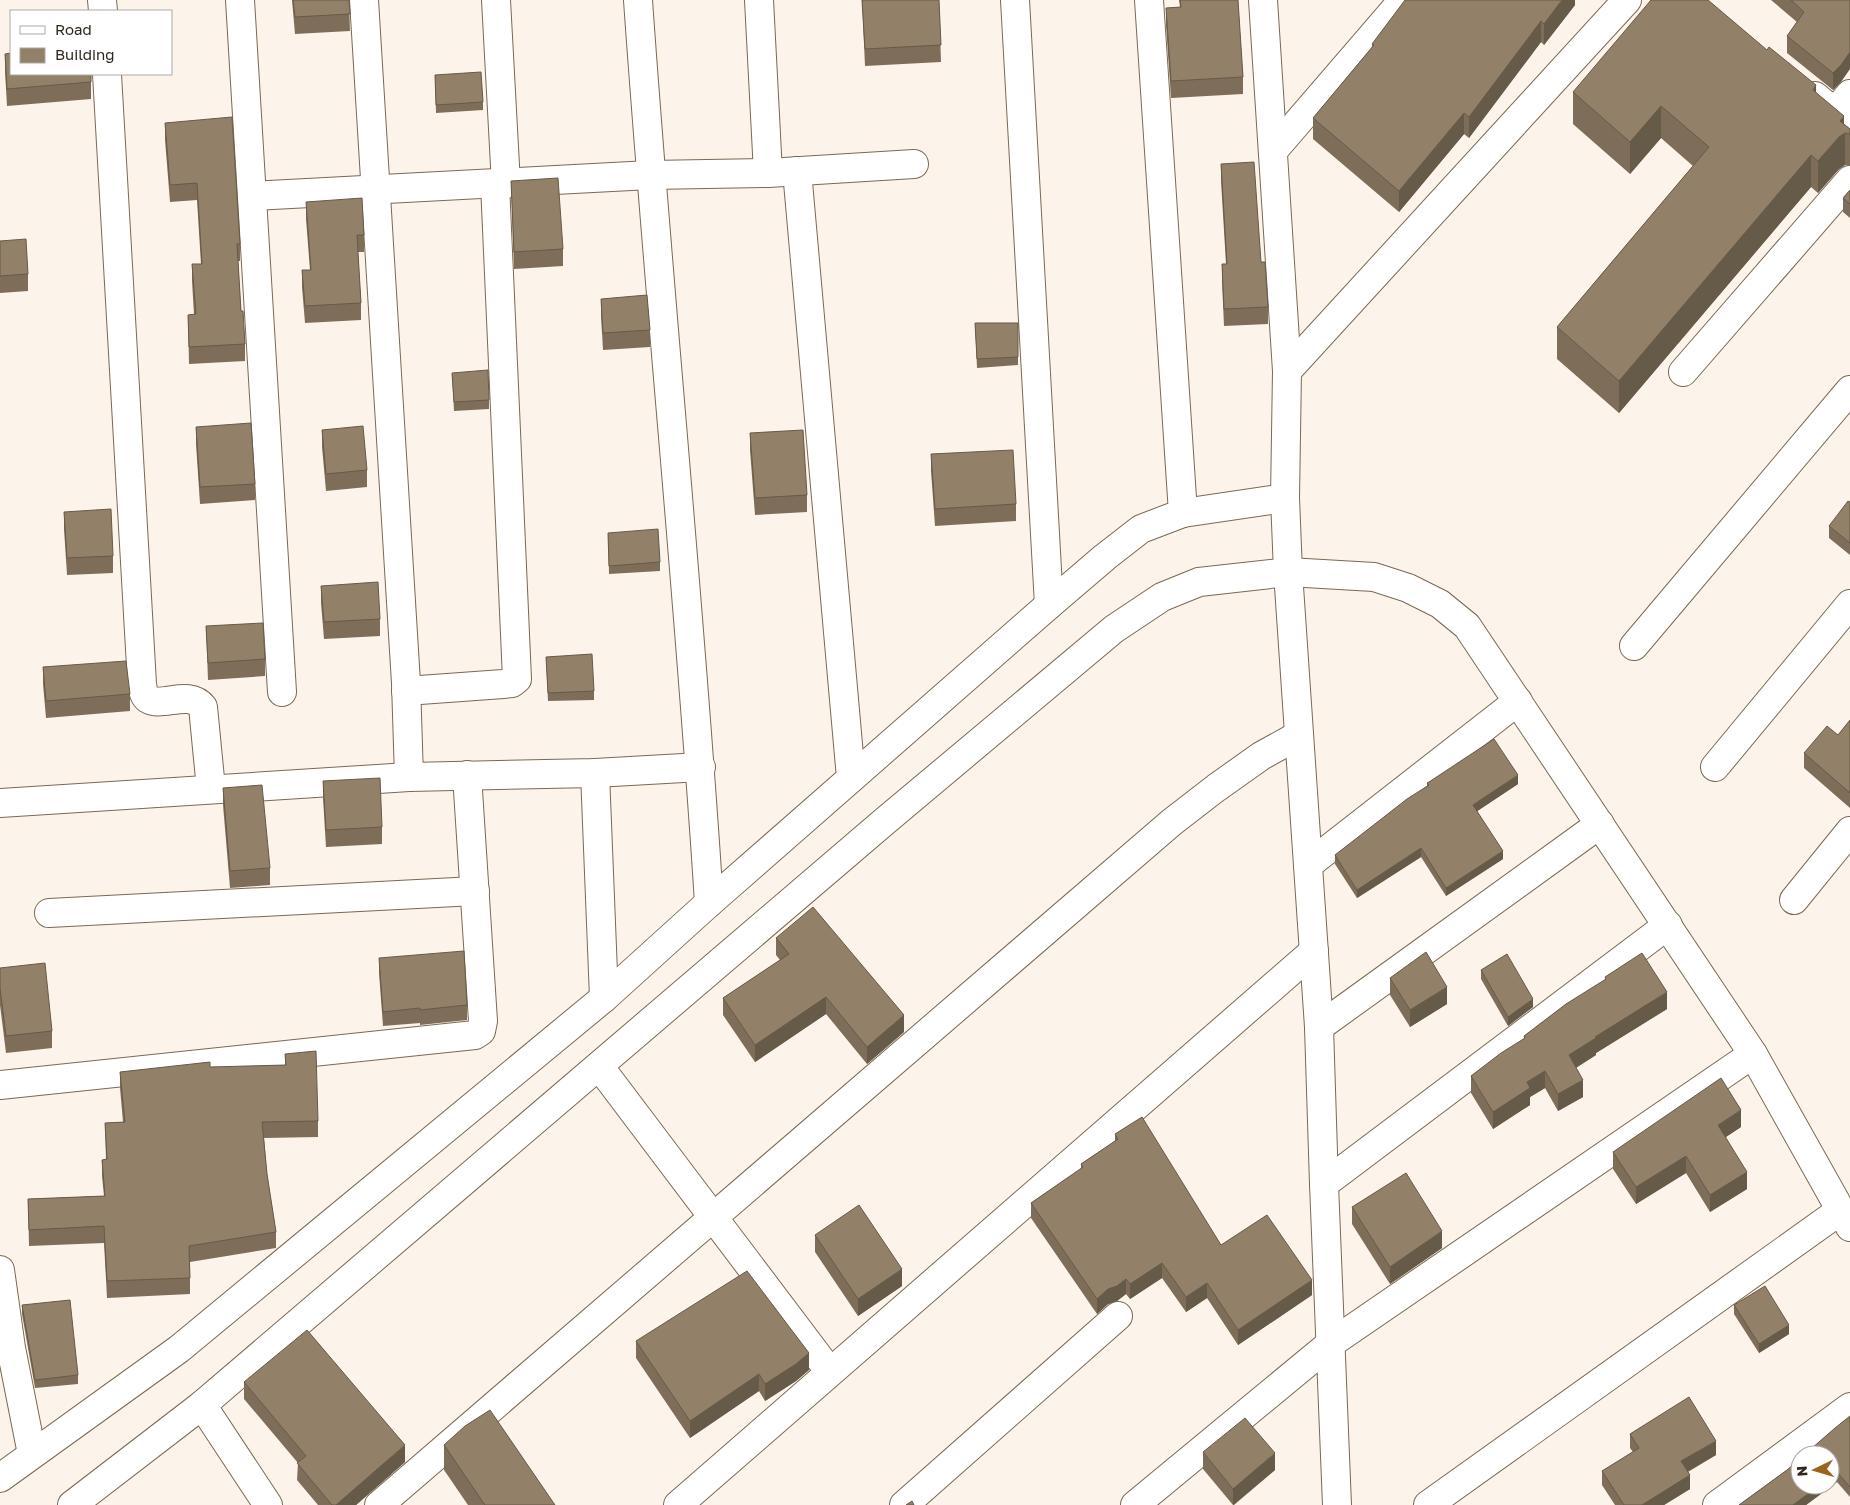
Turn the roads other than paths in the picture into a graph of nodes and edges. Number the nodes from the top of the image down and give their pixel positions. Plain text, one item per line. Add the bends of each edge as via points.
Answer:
1 (240, 0) edge
2 (364, 0) edge
3 (496, 0) edge
4 (638, 0) edge
5 (759, 0) edge
6 (1015, 0) edge
7 (1149, 0) edge
8 (1263, 0) edge
9 (1403, 0) edge
10 (1627, 0) edge
11 (107, 75) edge
12 (1797, 81) edge
13 (1845, 110) edge
14 (1273, 151) junction
15 (914, 164) dead end
16 (797, 171) junction
17 (768, 173) junction
18 (650, 175) junction
19 (1850, 180) edge
20 (500, 184) junction
21 (376, 191) junction
22 (252, 196) junction
23 (1287, 371) junction
24 (1683, 372) dead end
25 (1850, 390) edge
26 (1285, 498) junction
27 (1183, 513) junction
28 (1288, 563) junction
29 (1850, 604) edge
30 (1049, 605) junction
31 (1634, 646) dead end
32 (406, 691) junction
33 (282, 692) dead end
34 (1518, 701) junction
35 (1300, 735) junction
36 (1715, 767) dead end
37 (701, 768) junction
38 (595, 773) junction
39 (467, 775) junction
40 (409, 777) junction
41 (852, 778) junction
42 (211, 790) junction
43 (0, 803) edge
44 (1600, 824) junction
45 (1850, 831) edge
46 (1308, 865) junction
47 (475, 891) junction
48 (1794, 900) dead end
49 (709, 903) junction
50 (48, 913) dead end
51 (1668, 925) junction
52 (1314, 951) junction
53 (604, 998) junction
54 (1319, 1028) junction
55 (1753, 1054) junction
56 (598, 1066) junction
57 (0, 1085) edge
58 (1324, 1184) junction
59 (712, 1217) junction
60 (1845, 1218) edge
61 (0, 1270) edge
62 (1118, 1316) dead end
63 (1330, 1344) junction
64 (830, 1372) junction
65 (202, 1405) junction
66 (1850, 1407) edge
67 (32, 1454) junction
68 (0, 1478) edge
69 (1336, 1504) edge
70 (72, 1505) edge
71 (268, 1505) edge
72 (379, 1505) edge
73 (678, 1505) edge
74 (904, 1505) edge
75 (1135, 1505) edge
76 (1428, 1505) edge
77 (1717, 1505) edge

1 - 22 street
2 - 21 street
3 - 20 street
4 - 18 street
5 - 17 street
6 - 30 street
7 - 27 street
8 - 14 street
9 - 14 street
10 - 23 street
11 - 42 street via 142,684 148,699 192,699 203,707
12 - 13 street
14 - 23 street
15 - 16 street
16 - 17 street
16 - 41 street
17 - 18 street
18 - 20 street
18 - 37 street
19 - 24 street
20 - 21 street
20 - 32 street via 517,679 503,684
21 - 22 street
21 - 32 street
22 - 33 street
23 - 26 street
25 - 31 street
26 - 27 street
26 - 28 street
27 - 30 street via 1141,529
28 - 34 street via 1374,577 1408,588 1440,604 1467,626
28 - 35 street
28 - 56 street via 1199,582 1162,597 1114,629
29 - 36 street
30 - 41 street
32 - 40 street
34 - 44 street
34 - 46 street
35 - 46 street
35 - 59 street via 1261,756 1172,822
37 - 38 street
37 - 49 street
38 - 39 street
38 - 53 street
39 - 40 street
39 - 47 street
40 - 42 street
41 - 49 street
42 - 43 street
44 - 51 street
44 - 54 street
45 - 48 street
46 - 52 street
47 - 50 street
47 - 57 street via 483,1021 481,1031 476,1035
49 - 53 street
51 - 55 street
51 - 58 street
52 - 54 street
52 - 64 street
53 - 67 street via 180,1349
54 - 58 street
55 - 60 street
55 - 63 street
56 - 59 street
56 - 65 street
58 - 63 street
59 - 64 street
59 - 72 street
60 - 76 street
61 - 67 street via 11,1348
62 - 74 street
63 - 69 street
63 - 75 street
64 - 73 street
65 - 70 street
65 - 71 street
66 - 77 street
67 - 68 street

